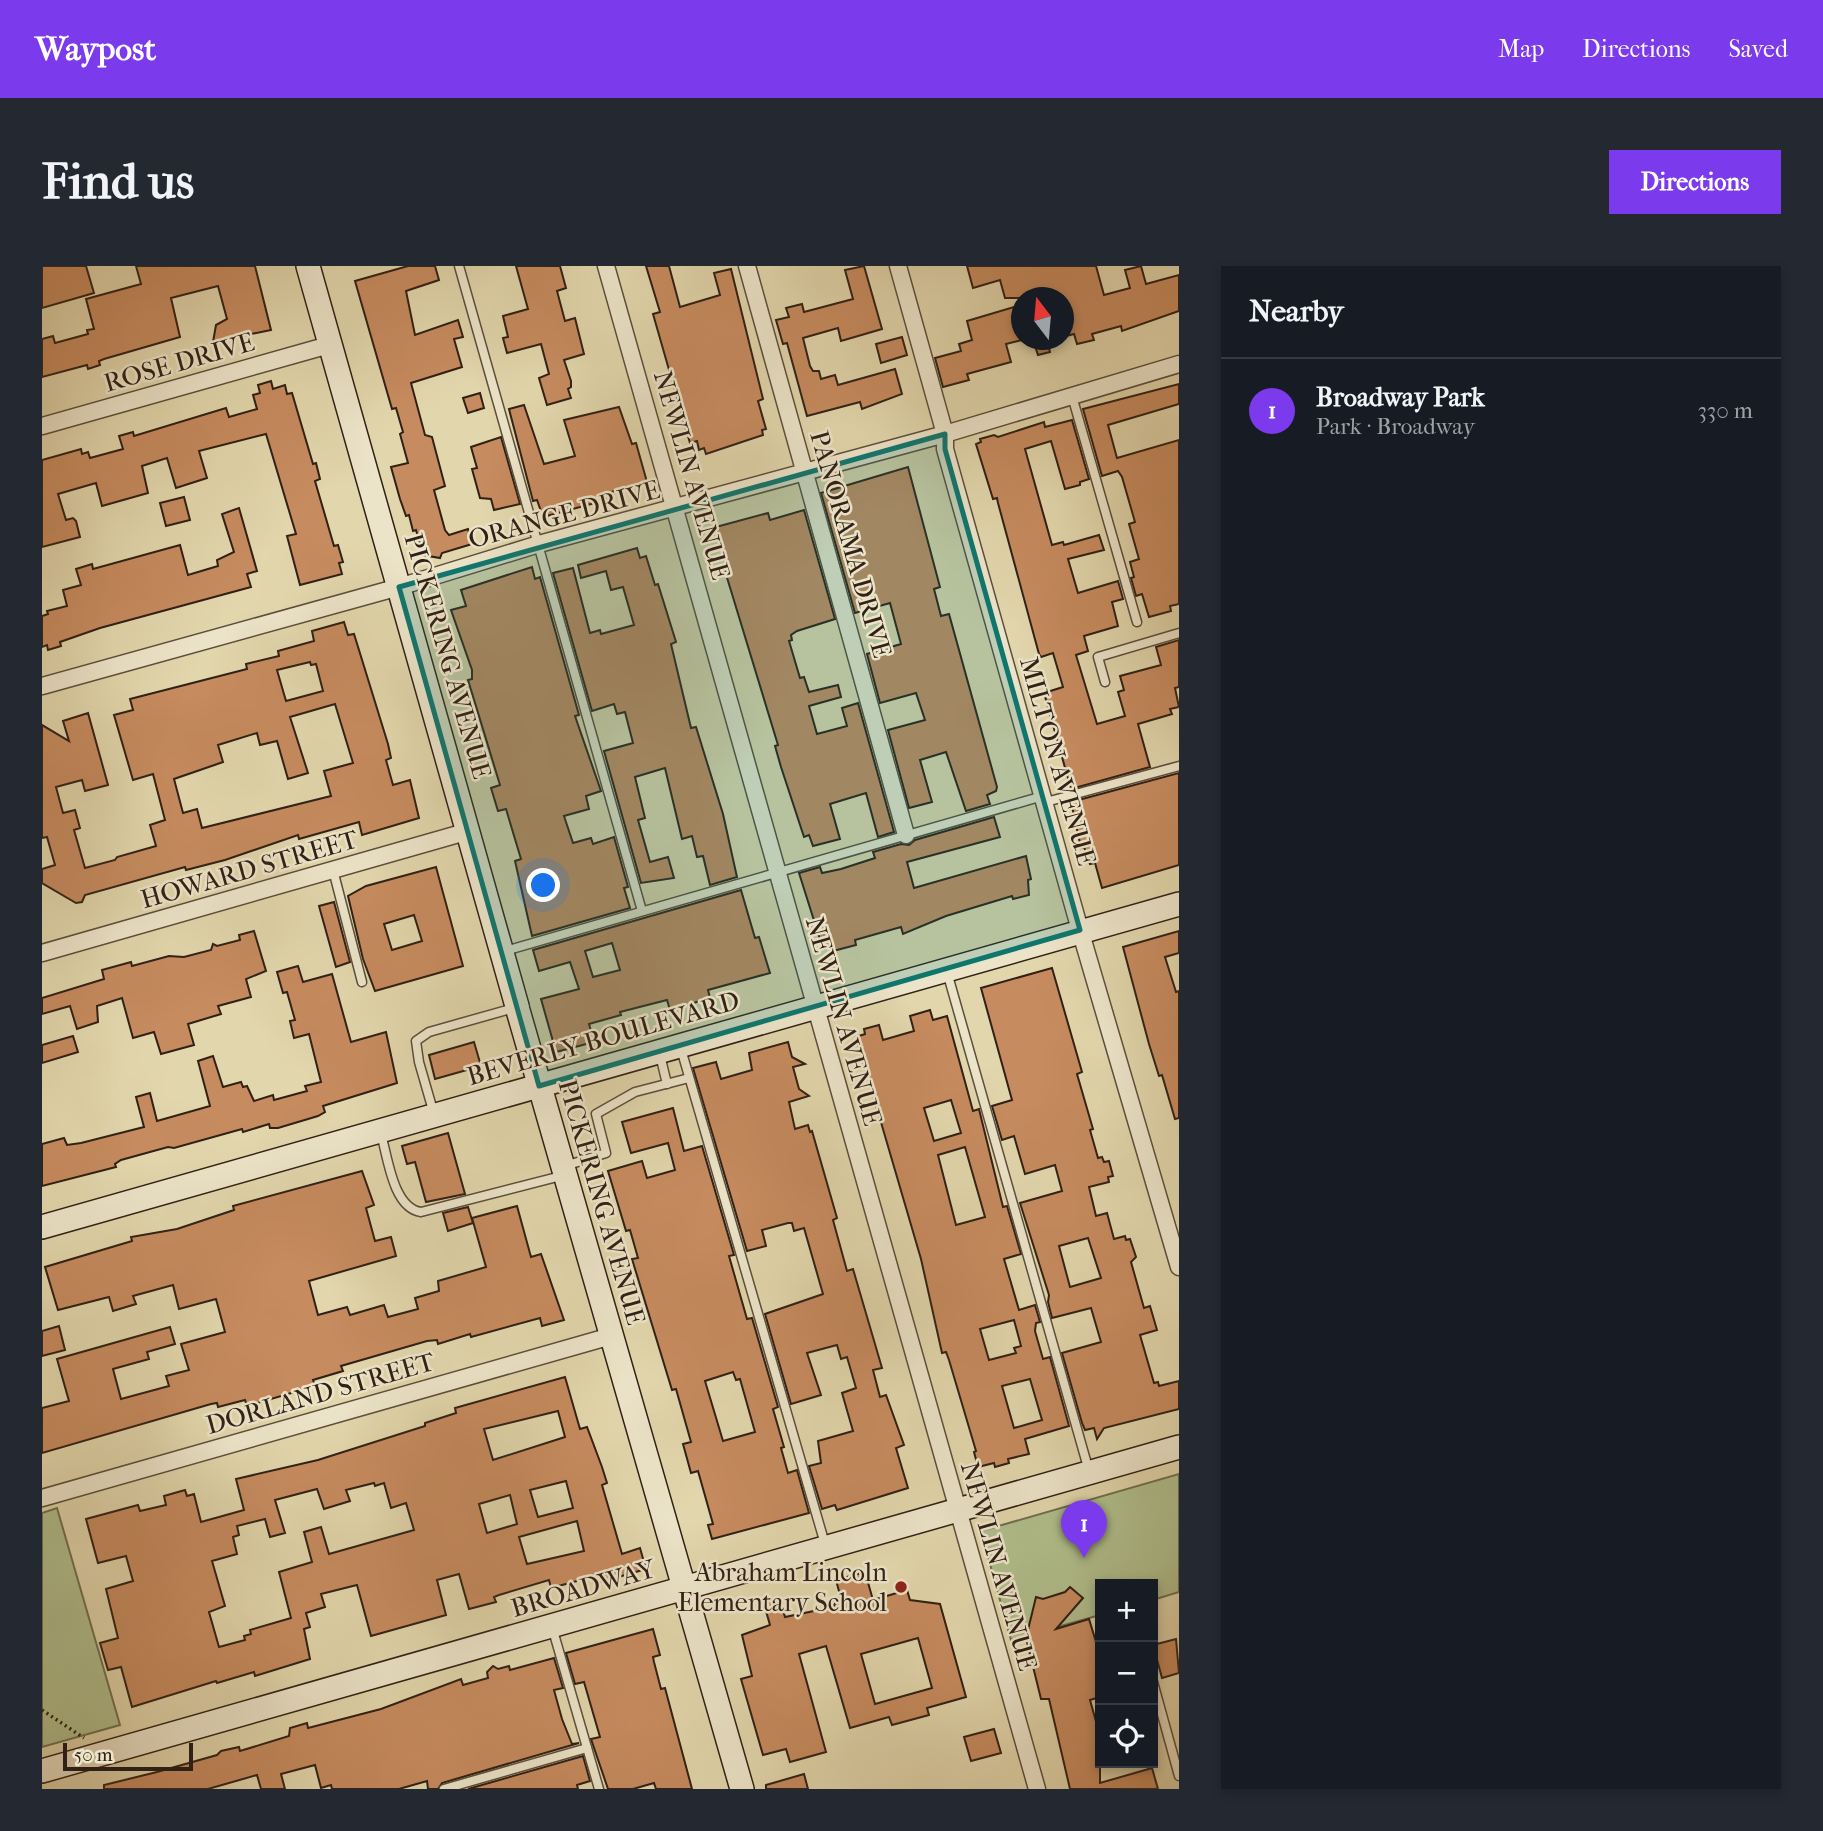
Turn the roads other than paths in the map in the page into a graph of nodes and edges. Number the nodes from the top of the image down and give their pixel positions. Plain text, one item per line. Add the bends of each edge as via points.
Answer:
1 (308, 266) edge
2 (459, 266) edge
3 (606, 266) edge
4 (747, 266) edge
5 (898, 266) edge
6 (330, 345) junction
7 (1179, 365) edge
8 (1072, 396) junction
9 (42, 426) edge
10 (945, 434) junction
11 (805, 471) junction
12 (677, 509) junction
13 (539, 544) junction
14 (398, 587) junction
15 (1137, 622) dead end
16 (1179, 633) edge
17 (1105, 682) dead end
18 (42, 686) edge
19 (1179, 766) edge
20 (1044, 799) junction
21 (469, 831) junction
22 (906, 835) junction
23 (333, 870) junction
24 (776, 873) junction
25 (1179, 904) edge
26 (642, 911) junction
27 (1080, 930) junction
28 (502, 952) junction
29 (42, 953) edge
30 (946, 969) junction
31 (362, 982) dead end
32 (517, 1006) junction
33 (813, 1007) junction
34 (669, 1049) junction
35 (689, 1078) junction
36 (667, 1084) junction
37 (539, 1086) junction
38 (434, 1115) junction
39 (380, 1131) junction
40 (563, 1171) junction
41 (42, 1227) edge
42 (1179, 1267) edge
43 (611, 1336) junction
44 (1179, 1447) edge
45 (1090, 1472) junction
46 (42, 1498) edge
47 (958, 1510) junction
48 (826, 1547) junction
49 (684, 1588) junction
50 (552, 1626) junction
51 (1158, 1700) edge
52 (587, 1748) junction
53 (42, 1771) edge
54 (1179, 1776) edge
55 (444, 1789) edge
56 (599, 1789) edge
57 (742, 1789) edge
58 (1037, 1789) edge

1 - 6 street, PICKERING AVENUE
2 - 13 lane
3 - 12 street, NEWLIN AVENUE
4 - 11 street, PANORAMA DRIVE
5 - 10 street, MILTON AVENUE
6 - 9 street, ROSE DRIVE
6 - 14 street, PICKERING AVENUE
7 - 8 street, ORANGE DRIVE
8 - 10 street, ORANGE DRIVE
8 - 15 lane
10 - 11 street, ORANGE DRIVE
10 - 20 street, MILTON AVENUE via 945,449
11 - 12 street, ORANGE DRIVE
11 - 22 street, PANORAMA DRIVE
12 - 13 street, ORANGE DRIVE
12 - 24 street, NEWLIN AVENUE
13 - 14 street, ORANGE DRIVE
13 - 26 lane
14 - 18 street, ORANGE DRIVE
14 - 21 street, PICKERING AVENUE
16 - 17 lane via 1098,657
19 - 20 lane
20 - 22 lane
20 - 27 street, MILTON AVENUE
21 - 23 street, HOWARD STREET
21 - 28 street, PICKERING AVENUE
22 - 24 lane
23 - 29 street, HOWARD STREET
23 - 31 lane
24 - 26 lane
24 - 33 street, NEWLIN AVENUE
25 - 27 street, BEVERLY BOULEVARD
26 - 28 lane
27 - 30 street, BEVERLY BOULEVARD
27 - 42 street, MILTON AVENUE
28 - 32 street, PICKERING AVENUE
30 - 33 street, BEVERLY BOULEVARD
30 - 45 lane
32 - 37 street, PICKERING AVENUE
32 - 38 lane via 429,1032 416,1041
33 - 34 street, BEVERLY BOULEVARD
33 - 47 street, NEWLIN AVENUE
34 - 35 lane
34 - 36 lane
34 - 37 street, BEVERLY BOULEVARD
35 - 36 lane
35 - 48 lane
36 - 40 lane via 635,1092 596,1114 606,1153
37 - 38 street, BEVERLY BOULEVARD
37 - 40 street, PICKERING AVENUE
38 - 39 street, BEVERLY BOULEVARD
39 - 40 lane via 402,1202 410,1211 421,1212
39 - 41 street, BEVERLY BOULEVARD
40 - 43 street, PICKERING AVENUE
43 - 46 street, DORLAND STREET
43 - 49 street, PICKERING AVENUE
44 - 45 street, BROADWAY
45 - 47 street, BROADWAY
47 - 48 street, BROADWAY
47 - 58 street, NEWLIN AVENUE
48 - 49 street, BROADWAY
49 - 50 street, BROADWAY
49 - 57 street, PICKERING AVENUE
50 - 52 lane
50 - 53 street, BROADWAY
51 - 54 lane
52 - 55 lane
52 - 56 lane

